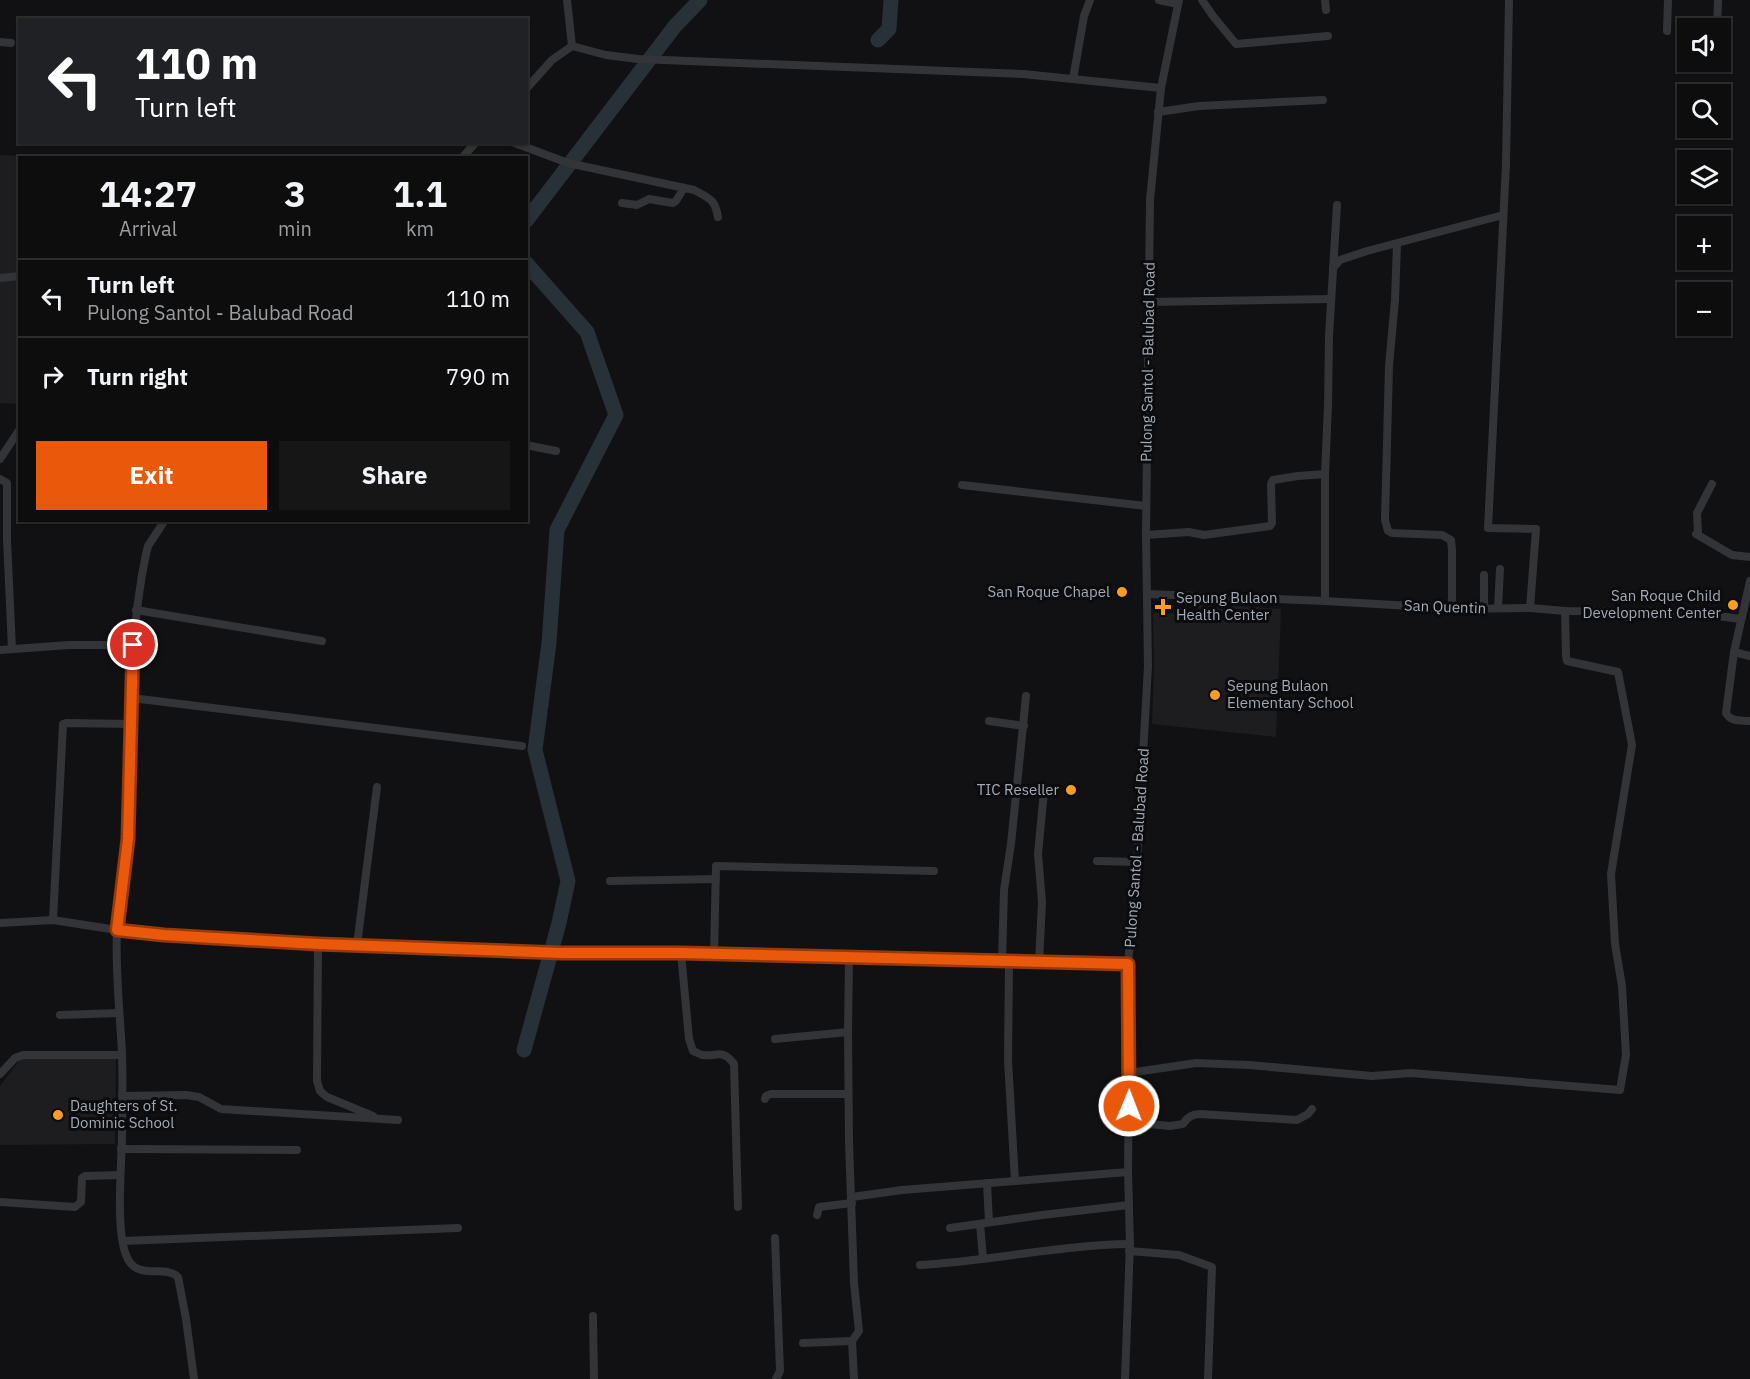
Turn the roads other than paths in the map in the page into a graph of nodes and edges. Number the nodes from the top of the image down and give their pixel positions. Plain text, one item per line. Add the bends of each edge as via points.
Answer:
1 (567, 0) edge
2 (1090, 0) edge
3 (1160, 0) edge
4 (1202, 0) edge
5 (1325, 0) edge
6 (1509, 0) edge
7 (1668, 0) edge
8 (1719, 0) edge
9 (1179, 2) edge
10 (1326, 10) dead end
11 (1718, 18) edge
12 (1667, 31) dead end
13 (1328, 36) dead end
14 (0, 42) edge
15 (11, 43) dead end
16 (572, 46) junction
17 (1073, 79) junction
18 (528, 87) edge
19 (1161, 88) junction
20 (1323, 100) dead end
21 (1158, 112) junction
22 (474, 144) edge
23 (517, 144) edge
24 (464, 156) edge
25 (684, 188) junction
26 (622, 203) dead end
27 (1337, 205) dead end
28 (1503, 215) junction
29 (718, 217) dead end
30 (1397, 244) junction
31 (1333, 268) junction
32 (18, 276) edge
33 (0, 278) edge
34 (1330, 299) junction
35 (1148, 302) junction
36 (18, 432) edge
37 (528, 445) edge
38 (556, 451) dead end
39 (0, 459) edge
40 (1325, 474) junction
41 (0, 479) edge
42 (1712, 484) dead end
43 (962, 485) dead end
44 (1146, 506) junction
45 (164, 522) edge
46 (1146, 535) junction
47 (1750, 557) edge
48 (1500, 569) dead end
49 (1484, 575) dead end
50 (1750, 581) edge
51 (1148, 594) junction
52 (1325, 601) junction
53 (1452, 608) junction
54 (1498, 608) junction
55 (1530, 608) junction
56 (1484, 609) junction
57 (136, 610) junction
58 (1565, 610) junction
59 (1741, 619) junction
60 (322, 641) dead end
61 (133, 645) junction
62 (12, 649) junction
63 (0, 650) edge
64 (1734, 652) junction
65 (1750, 656) edge
66 (1026, 696) dead end
67 (132, 698) junction
68 (989, 721) dead end
69 (1750, 721) edge
70 (132, 724) junction
71 (1024, 726) junction
72 (522, 746) dead end
73 (377, 787) dead end
74 (1044, 791) dead end
75 (1097, 861) dead end
76 (1137, 862) junction
77 (934, 871) dead end
78 (716, 879) junction
79 (610, 881) dead end
80 (53, 920) junction
81 (0, 923) edge
82 (117, 930) junction
83 (318, 944) junction
84 (357, 945) junction
85 (681, 953) junction
86 (714, 955) junction
87 (849, 957) junction
88 (1006, 961) junction
89 (1039, 963) junction
90 (1128, 964) junction
91 (119, 1013) junction
92 (60, 1015) dead end
93 (848, 1032) junction
94 (775, 1039) dead end
95 (122, 1055) junction
96 (1129, 1073) junction
97 (0, 1074) edge
98 (848, 1094) junction
99 (122, 1096) junction
100 (765, 1099) dead end
101 (1312, 1108) dead end
102 (379, 1119) junction
103 (398, 1120) dead end
104 (1128, 1122) junction
105 (122, 1149) junction
106 (297, 1150) dead end
107 (1128, 1172) junction
108 (120, 1175) junction
109 (1015, 1181) junction
110 (987, 1183) junction
111 (852, 1200) junction
112 (0, 1202) edge
113 (1129, 1205) junction
114 (738, 1207) dead end
115 (817, 1215) dead end
116 (984, 1223) junction
117 (458, 1228) dead end
118 (950, 1228) dead end
119 (776, 1238) dead end
120 (123, 1241) junction
121 (1130, 1247) junction
122 (983, 1258) junction
123 (920, 1265) dead end
124 (593, 1316) dead end
125 (852, 1341) junction
126 (802, 1343) dead end
127 (194, 1379) edge
128 (594, 1379) edge
129 (776, 1379) edge
130 (854, 1379) edge
131 (1125, 1379) edge
132 (1208, 1379) edge

1 - 16 street
2 - 17 street
3 - 9 street
4 - 13 street via 1236,44
5 - 10 street
6 - 28 street
7 - 12 street
8 - 11 street
9 - 19 street, Pulong Santol - Balubad Road
14 - 15 street
16 - 17 street via 638,59
16 - 18 street via 552,60
17 - 19 street
19 - 21 street, Pulong Santol - Balubad Road
20 - 21 street via 1199,106
21 - 35 street, Pulong Santol - Balubad Road via 1150,200
22 - 24 street
23 - 25 street via 570,164
25 - 26 street via 673,203 649,199 637,205
25 - 29 street via 711,199
27 - 31 street
28 - 30 street
28 - 55 street via 1488,528 1536,529
30 - 31 street via 1340,260
30 - 53 street via 1385,520 1388,531 1442,534 1451,540
31 - 34 street
32 - 33 street
34 - 35 street
34 - 40 street
35 - 44 street, Pulong Santol - Balubad Road
36 - 39 street
37 - 38 street
40 - 46 street via 1273,480 1270,526 1204,535
40 - 52 street
41 - 62 street via 7,483
42 - 47 street via 1697,513 1696,534 1732,555
43 - 44 street
44 - 46 street, Pulong Santol - Balubad Road
45 - 57 street via 148,546
46 - 51 street, Pulong Santol - Balubad Road
48 - 54 street
49 - 56 street
50 - 59 street
51 - 52 street, San Quentin
51 - 76 street, Pulong Santol - Balubad Road
52 - 53 street, San Quentin
53 - 56 street, San Quentin
54 - 55 street, San Quentin
54 - 56 street, San Quentin
55 - 58 street, San Quentin
57 - 60 street
57 - 61 street
58 - 59 street, San Quentin via 1686,612
58 - 96 street via 1568,661 1618,672 1632,745 1611,874 1626,1055 1620,1090 1412,1073 1371,1076 1196,1063
59 - 64 street
61 - 62 street
61 - 67 street
62 - 63 street
64 - 65 street
64 - 69 street via 1726,713 1731,719
66 - 71 street
67 - 70 street
67 - 72 street
68 - 71 street
70 - 80 street via 63,724
70 - 82 street via 128,839
71 - 88 street via 1004,890
73 - 84 street
74 - 89 street via 1038,854 1042,902
75 - 76 street
76 - 90 street, Pulong Santol - Balubad Road
77 - 78 street via 716,866
78 - 79 street
78 - 86 street
80 - 81 street, Pulong Santol - Balubad Road
80 - 82 street, Pulong Santol - Balubad Road
82 - 83 street, Pulong Santol - Balubad Road
82 - 91 street
83 - 84 street, Pulong Santol - Balubad Road
83 - 102 street via 316,1081 327,1097
84 - 85 street, Pulong Santol - Balubad Road
85 - 86 street, Pulong Santol - Balubad Road
85 - 114 street via 693,1051 702,1055 722,1053 734,1064
86 - 87 street, Pulong Santol - Balubad Road
87 - 88 street, Pulong Santol - Balubad Road
87 - 93 street
88 - 89 street, Pulong Santol - Balubad Road
88 - 109 street
89 - 90 street, Pulong Santol - Balubad Road
90 - 96 street
91 - 92 street
91 - 95 street
93 - 94 street
93 - 98 street
95 - 97 street via 23,1055
95 - 99 street
96 - 104 street
98 - 100 street via 771,1094
98 - 111 street
99 - 102 street via 186,1095 200,1097 221,1109
99 - 105 street
101 - 104 street via 1298,1120 1194,1114 1183,1124 1170,1126
102 - 103 street
104 - 107 street
105 - 106 street
105 - 108 street
107 - 109 street
107 - 113 street
108 - 112 street via 85,1176 81,1181 81,1202 75,1207
108 - 120 street
109 - 110 street
110 - 111 street via 902,1190
110 - 116 street
111 - 115 street via 819,1207
111 - 125 street via 859,1331
113 - 116 street
113 - 121 street
116 - 118 street
116 - 122 street
117 - 120 street
119 - 129 street via 780,1371
120 - 127 street via 133,1265 147,1272 178,1277
121 - 122 street via 1112,1244
121 - 131 street
121 - 132 street via 1212,1267
122 - 123 street
124 - 128 street
125 - 126 street
125 - 130 street

